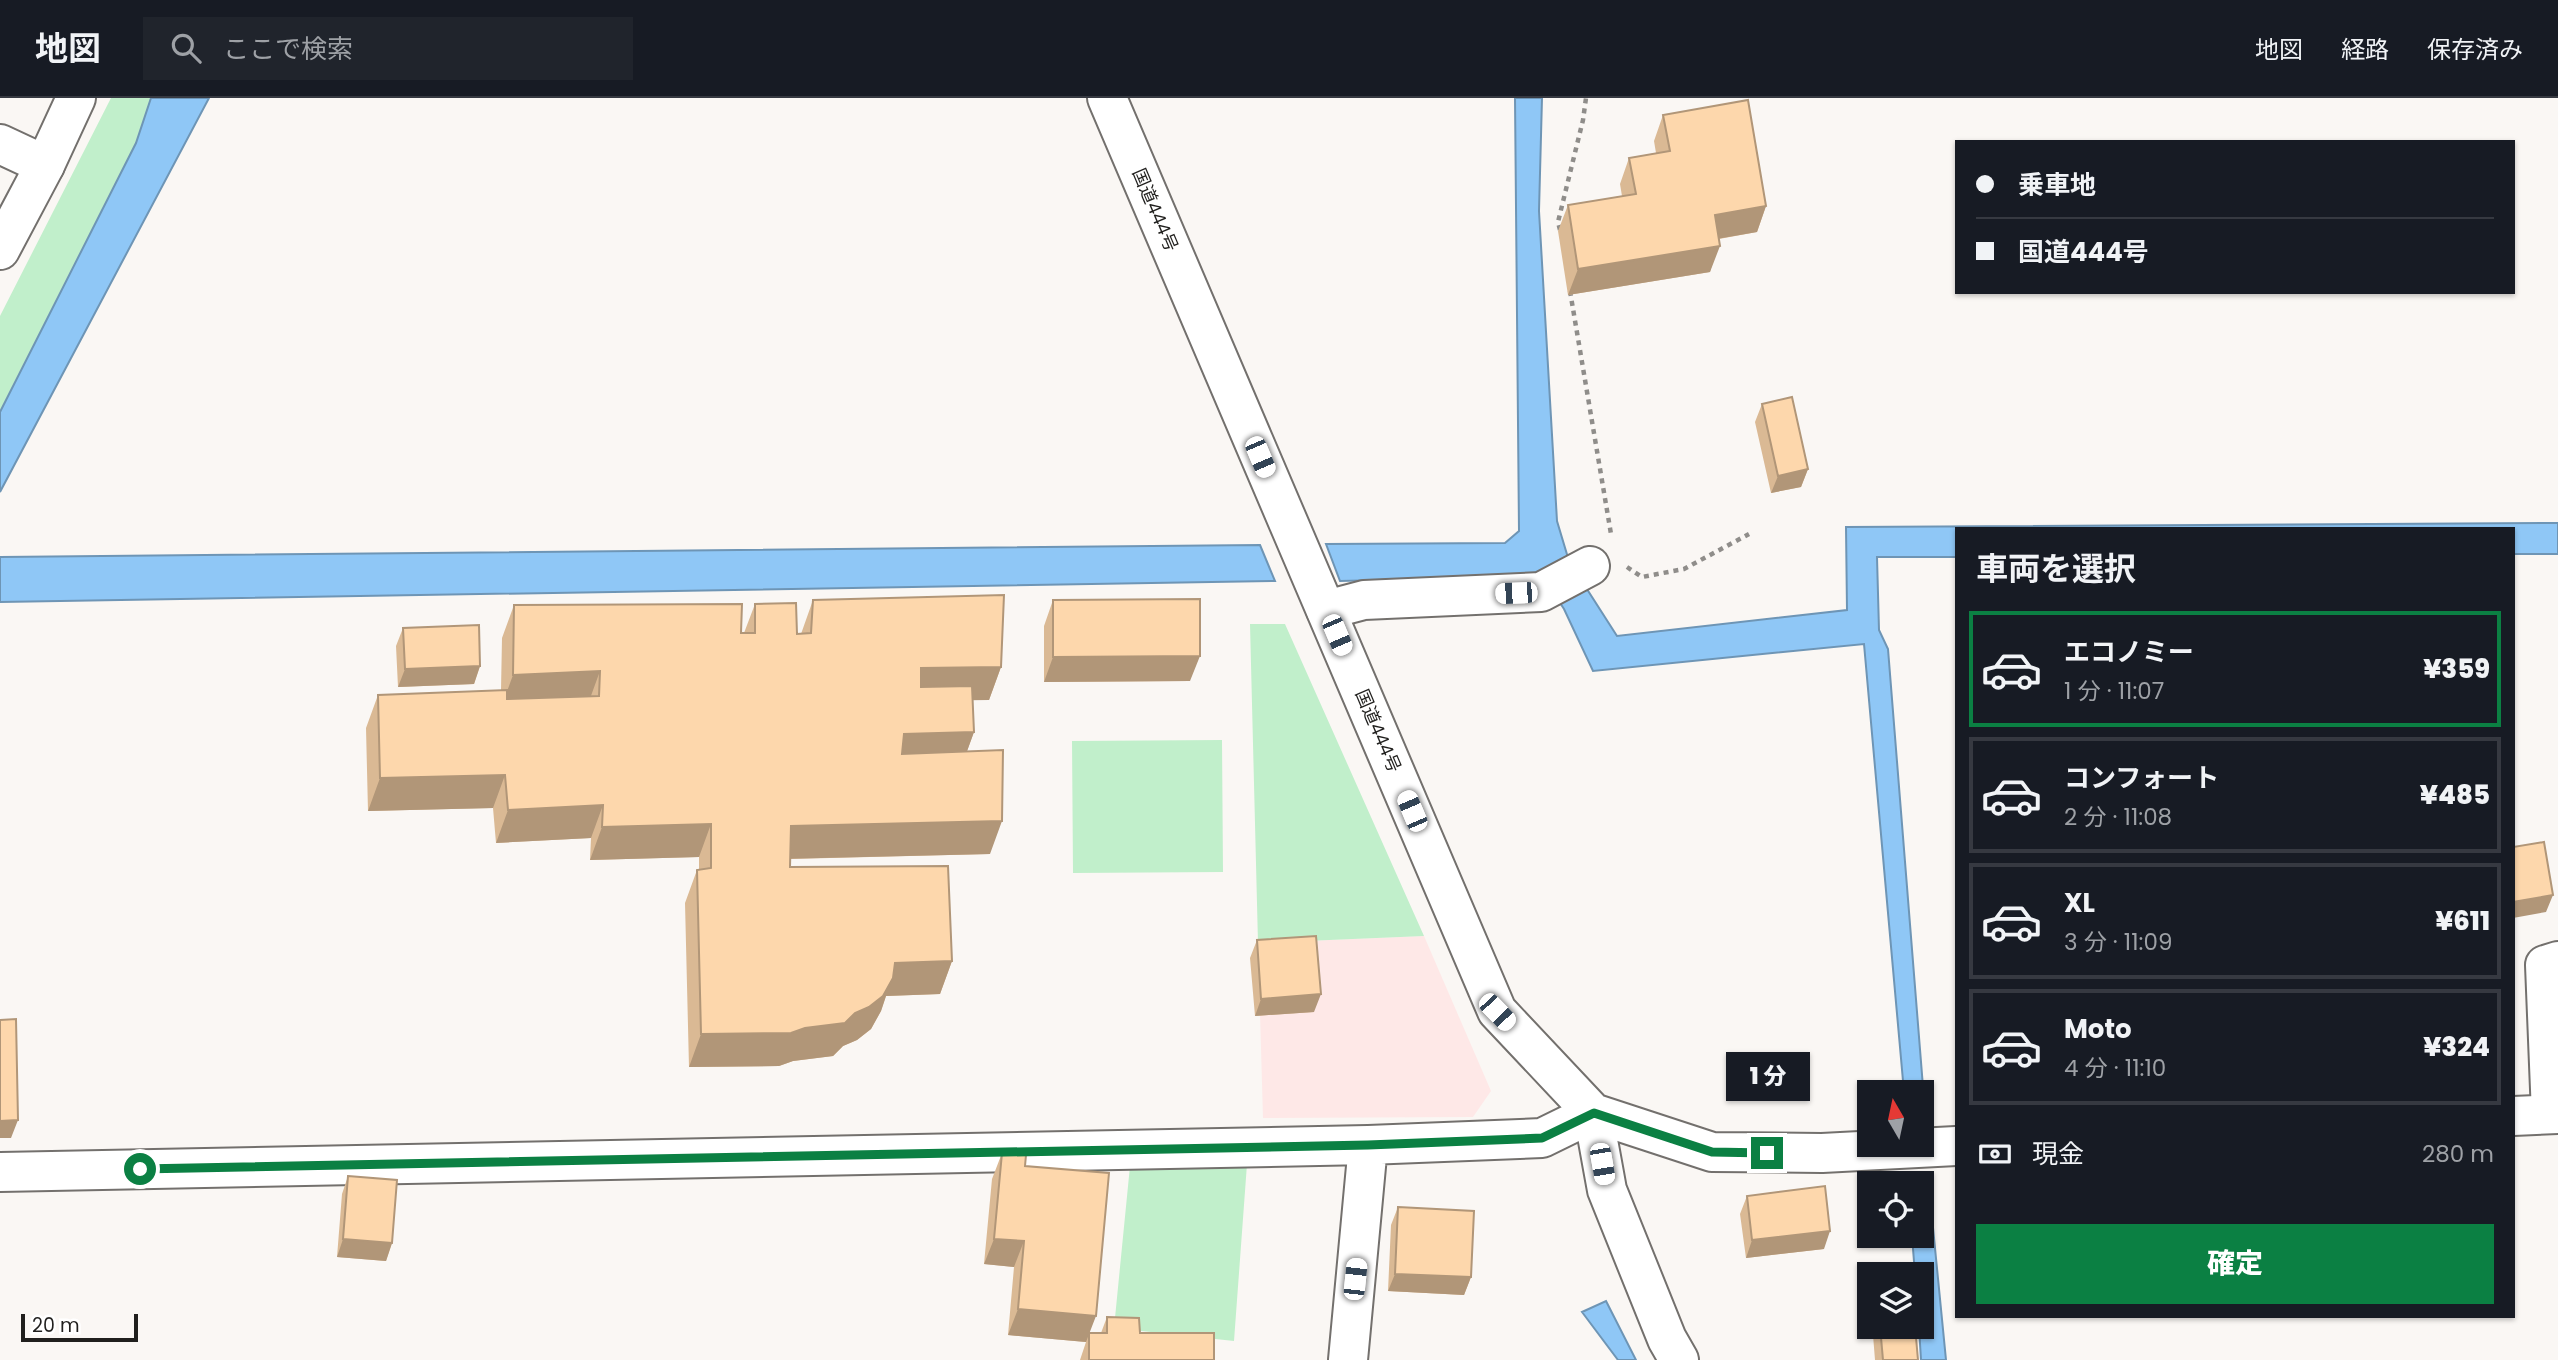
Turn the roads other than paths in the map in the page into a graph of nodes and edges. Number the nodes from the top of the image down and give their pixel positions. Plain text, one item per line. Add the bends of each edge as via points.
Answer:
1 (76, 98) edge
2 (1107, 98) edge
3 (0, 144) edge
4 (45, 165) junction
5 (0, 250) edge
6 (1602, 562) road end
7 (1326, 610) junction
8 (2558, 961) edge
9 (1594, 1113) junction
10 (2555, 1114) edge
11 (2515, 1116) edge
12 (1368, 1145) junction
13 (1955, 1146) edge
14 (0, 1172) edge
15 (1348, 1360) edge
16 (1679, 1360) edge

1 - 4 main road
2 - 7 main road, 国道444号
3 - 4 main road
4 - 5 main road
6 - 7 main road via 1541,592 1364,600
7 - 9 main road, 国道444号 via 1497,1012
8 - 10 main road via 2545,965
9 - 12 main road via 1542,1138
9 - 13 main road, 国道444号 via 1712,1152 1822,1153
9 - 16 main road via 1607,1190
10 - 11 main road
12 - 14 main road
12 - 15 main road

